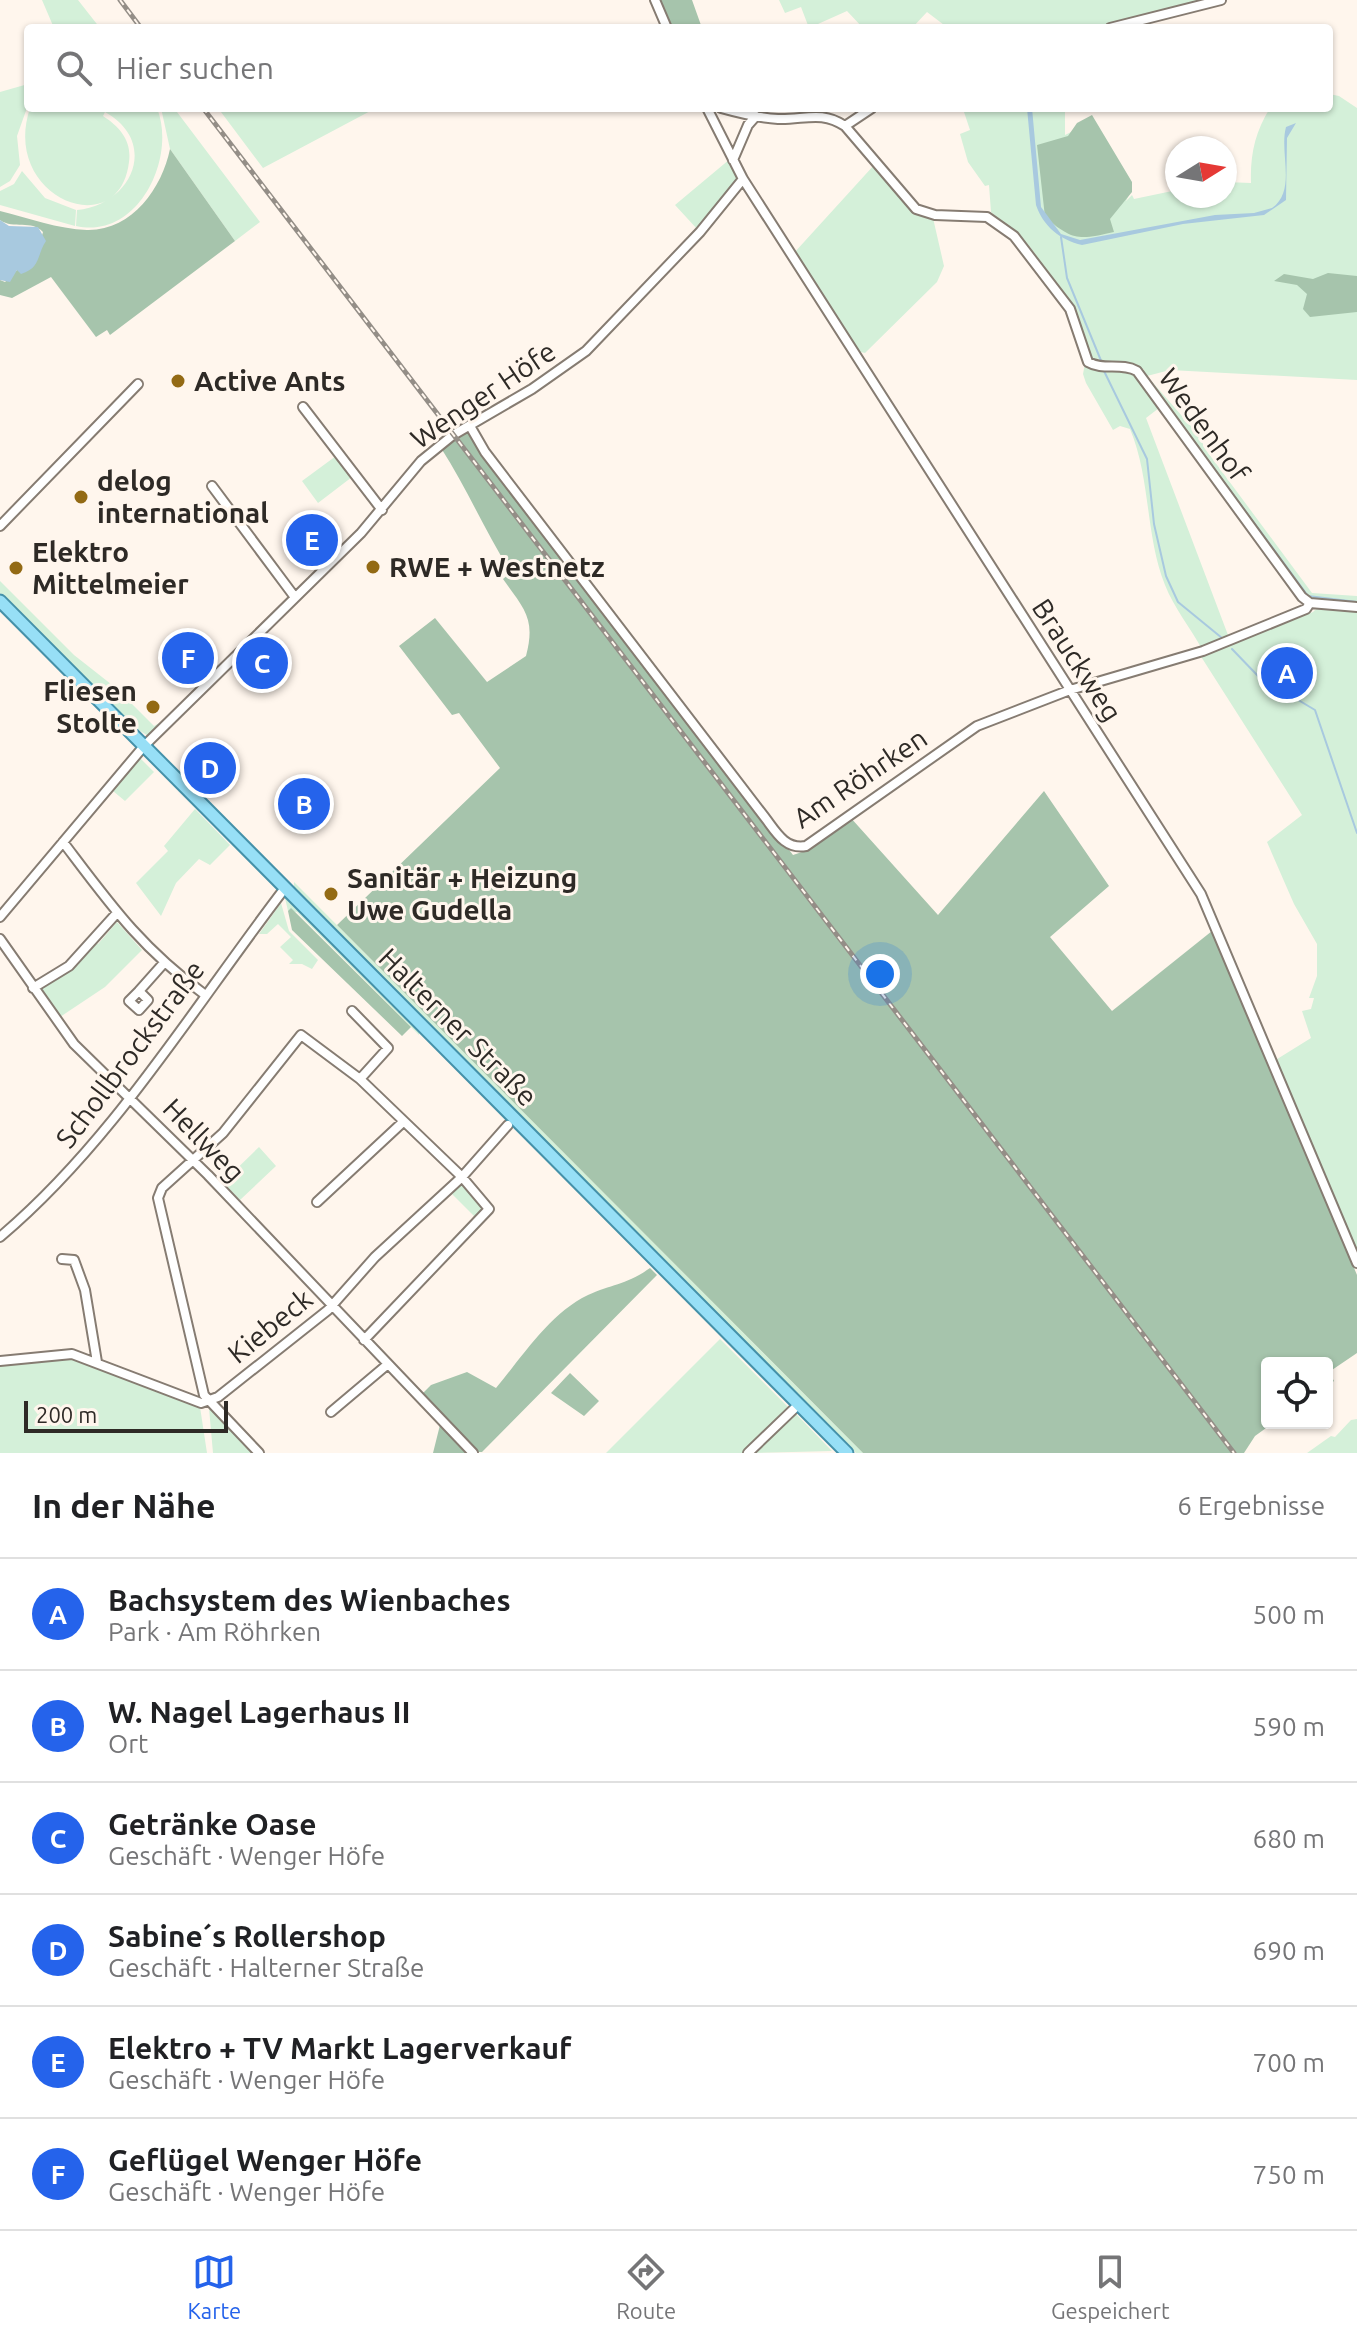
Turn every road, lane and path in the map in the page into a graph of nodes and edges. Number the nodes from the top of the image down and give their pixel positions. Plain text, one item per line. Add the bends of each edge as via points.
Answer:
1 (655, 0) edge
2 (1221, 0) edge
3 (665, 24) edge
4 (1126, 24) edge
5 (709, 112) edge
6 (738, 112) edge
7 (866, 112) edge
8 (756, 116) junction
9 (845, 126) junction
10 (733, 160) junction
11 (743, 179) junction
12 (138, 384) dead end
13 (303, 407) dead end
14 (470, 426) junction
15 (212, 486) dead end
16 (382, 510) junction
17 (0, 526) edge
18 (294, 596) junction
19 (0, 601) edge
20 (1310, 603) junction
21 (1357, 607) edge
22 (1070, 690) junction
23 (144, 746) junction
24 (63, 842) junction
25 (285, 888) junction
26 (116, 914) junction
27 (0, 917) edge
28 (0, 939) edge
29 (163, 964) junction
30 (33, 988) junction
31 (139, 991) dead end
32 (204, 994) junction
33 (352, 1011) dead end
34 (360, 1079) junction
35 (129, 1098) junction
36 (403, 1122) junction
37 (508, 1125) dead end
38 (193, 1160) junction
39 (462, 1177) junction
40 (317, 1202) dead end
41 (0, 1237) edge
42 (62, 1259) dead end
43 (1357, 1263) edge
44 (332, 1305) junction
45 (364, 1340) junction
46 (0, 1361) edge
47 (97, 1362) junction
48 (388, 1364) junction
49 (208, 1400) junction
50 (799, 1404) junction
51 (331, 1412) dead end
52 (259, 1453) edge
53 (473, 1453) edge
54 (748, 1453) edge
55 (847, 1453) edge

1 - 3 street
2 - 4 street
5 - 10 street, Brauckweg
6 - 8 street
7 - 9 street
8 - 9 street via 815,114
8 - 10 street
9 - 20 street, Wedenhof via 916,209 987,217 1014,236 1070,309 1088,362 1137,371
10 - 11 street, Brauckweg
11 - 14 street, Wenger Höfe via 586,351
11 - 22 street, Brauckweg
12 - 17 street
13 - 16 street
14 - 16 street, Wenger Höfe via 421,461
14 - 22 street, Am Röhrken via 578,575 792,846 806,846 967,731
15 - 18 street
16 - 18 street, Wenger Höfe
18 - 23 street, Wenger Höfe
19 - 23 main road, Halterner Straße
20 - 21 street
20 - 22 street, Am Röhrken via 1203,651
22 - 43 street, Brauckweg via 1201,894
23 - 24 street, Wenger Höfe
23 - 25 main road, Halterner Straße
24 - 26 street
24 - 27 street, Wenger Höfe
25 - 32 street, Schollbrockstraße
25 - 50 main road, Halterner Straße
26 - 29 street
26 - 30 street via 69,966
28 - 30 street, Hellweg
29 - 31 street
29 - 32 street
30 - 35 street, Hellweg via 74,1044
32 - 35 street, Schollbrockstraße
33 - 34 street via 388,1048
34 - 36 street
34 - 38 street via 301,1035 240,1114
35 - 38 street, Hellweg
35 - 41 street, Schollbrockstraße via 51,1193
36 - 39 street
36 - 40 street
37 - 39 street, Kiebeck
38 - 44 street, Hellweg
38 - 49 street via 162,1188 157,1207
39 - 44 street, Kiebeck via 382,1250
39 - 45 street via 489,1209
42 - 47 street via 74,1260 85,1290
44 - 45 street, Hellweg
44 - 49 street, Kiebeck
45 - 48 street, Hellweg
46 - 47 street via 72,1354
47 - 49 street via 201,1403
48 - 51 street
48 - 53 street, Hellweg
49 - 52 street
50 - 54 street
50 - 55 main road, Halterner Straße

